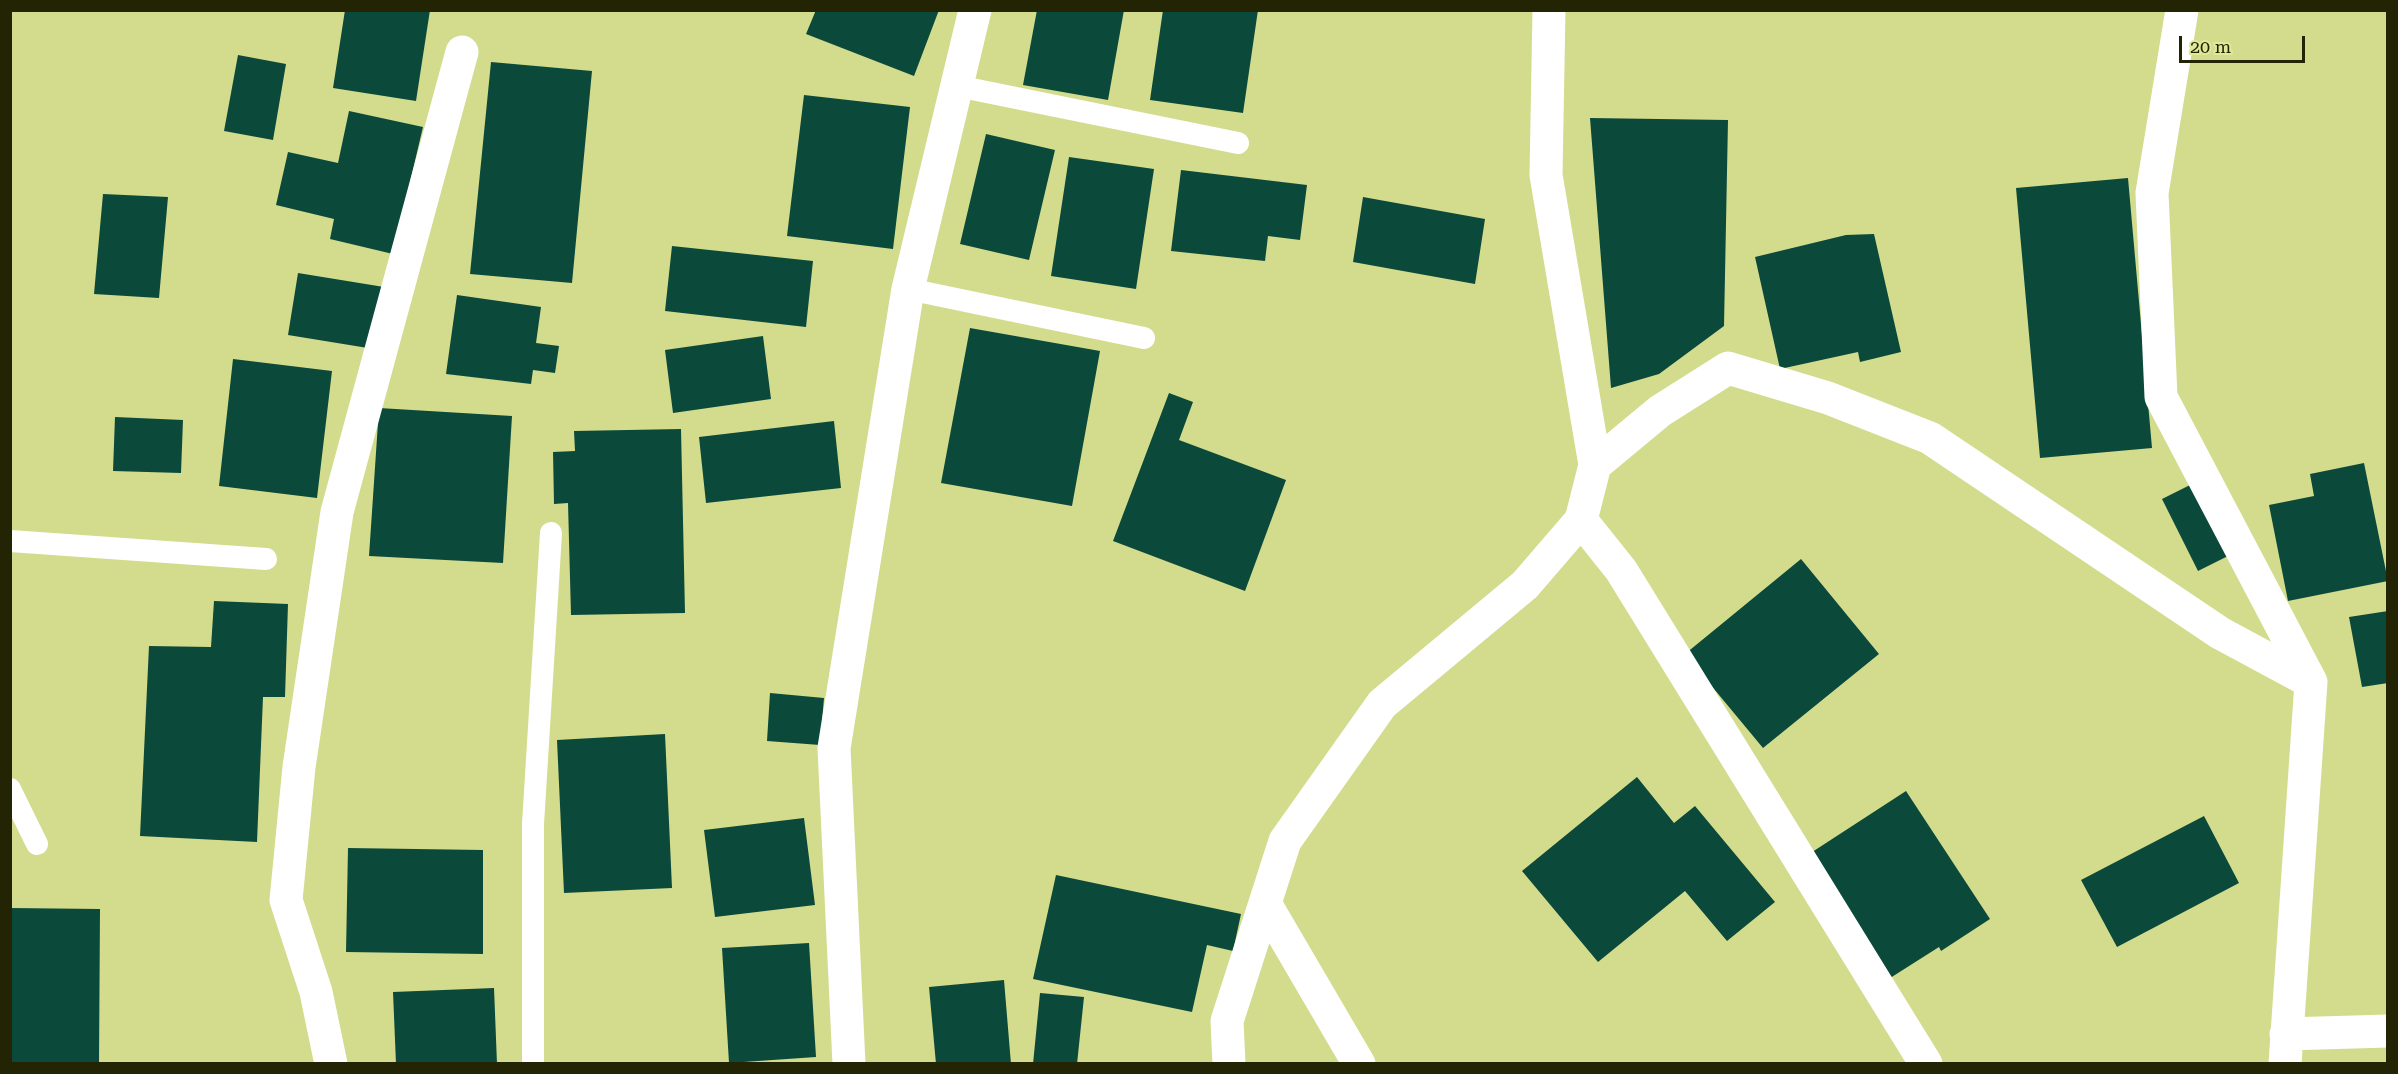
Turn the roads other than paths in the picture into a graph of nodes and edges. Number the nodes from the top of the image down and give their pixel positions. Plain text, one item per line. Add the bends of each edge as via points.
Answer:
1 (975, 10) edge
2 (1550, 10) edge
3 (2182, 10) edge
4 (462, 52) dead end
5 (957, 86) junction
6 (1238, 143) dead end
7 (908, 289) junction
8 (1144, 338) dead end
9 (1595, 465) junction
10 (1581, 520) junction
11 (551, 533) dead end
12 (10, 541) edge
13 (266, 559) dead end
14 (2312, 682) junction
15 (10, 789) edge
16 (38, 844) dead end
17 (1266, 905) junction
18 (2388, 1031) edge
19 (2285, 1049) edge
20 (331, 1064) edge
21 (533, 1064) edge
22 (849, 1064) edge
23 (1229, 1064) edge
24 (1359, 1064) edge
25 (1926, 1064) edge

1 - 5 street
2 - 9 street via 1546,175
3 - 14 street via 2152,193 2161,397
4 - 20 street via 337,512 299,767 286,900 316,992
5 - 6 lane
5 - 7 street
7 - 8 lane
7 - 22 street via 834,748
9 - 10 street
9 - 14 street via 1660,411 1728,368 1739,371 1828,398 1930,438 2220,633
10 - 17 street via 1525,585 1382,704 1285,841
10 - 25 street via 1622,570
11 - 21 lane via 533,824
12 - 13 lane
14 - 19 street
15 - 16 lane
17 - 23 street via 1227,1022
17 - 24 street
18 - 19 street

